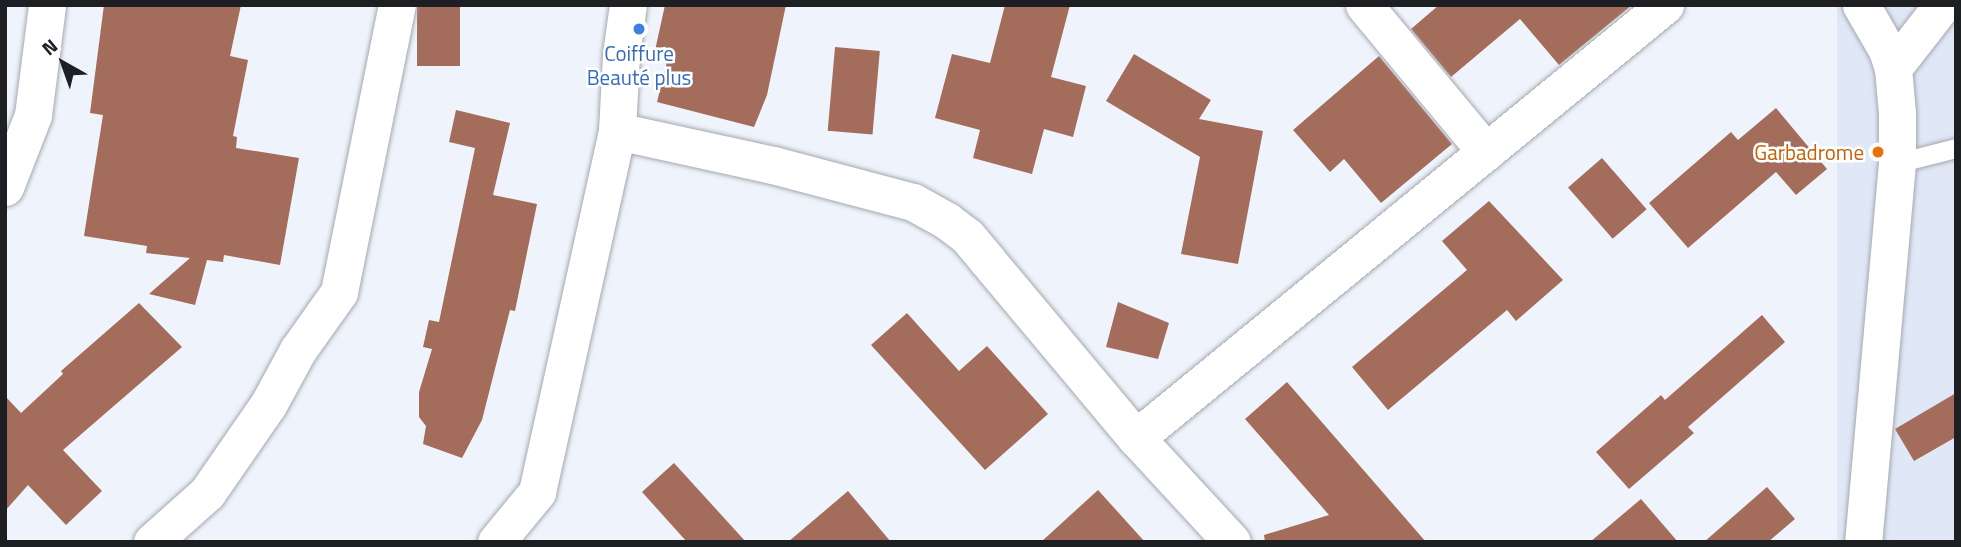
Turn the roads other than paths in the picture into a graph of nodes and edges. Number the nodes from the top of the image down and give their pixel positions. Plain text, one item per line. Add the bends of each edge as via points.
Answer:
1 (47, 5) edge
2 (397, 5) edge
3 (628, 5) edge
4 (1364, 5) edge
5 (1665, 5) edge
6 (1861, 5) edge
7 (1942, 5) edge
8 (1893, 68) junction
9 (19, 111) edge
10 (617, 131) junction
11 (1956, 148) edge
12 (1486, 152) junction
13 (1897, 163) junction
14 (5, 187) edge
15 (1136, 438) junction
16 (152, 542) edge
17 (496, 542) edge
18 (1232, 542) edge
19 (1863, 542) edge

1 - 9 street
2 - 16 street via 339,292 207,493
3 - 10 street
4 - 12 street
5 - 12 street
6 - 8 street
7 - 8 street
8 - 13 street
9 - 14 street
10 - 15 street via 774,165 913,202 947,221 967,236
10 - 17 street via 537,492
11 - 13 lane
12 - 15 street
13 - 19 street
15 - 18 street

